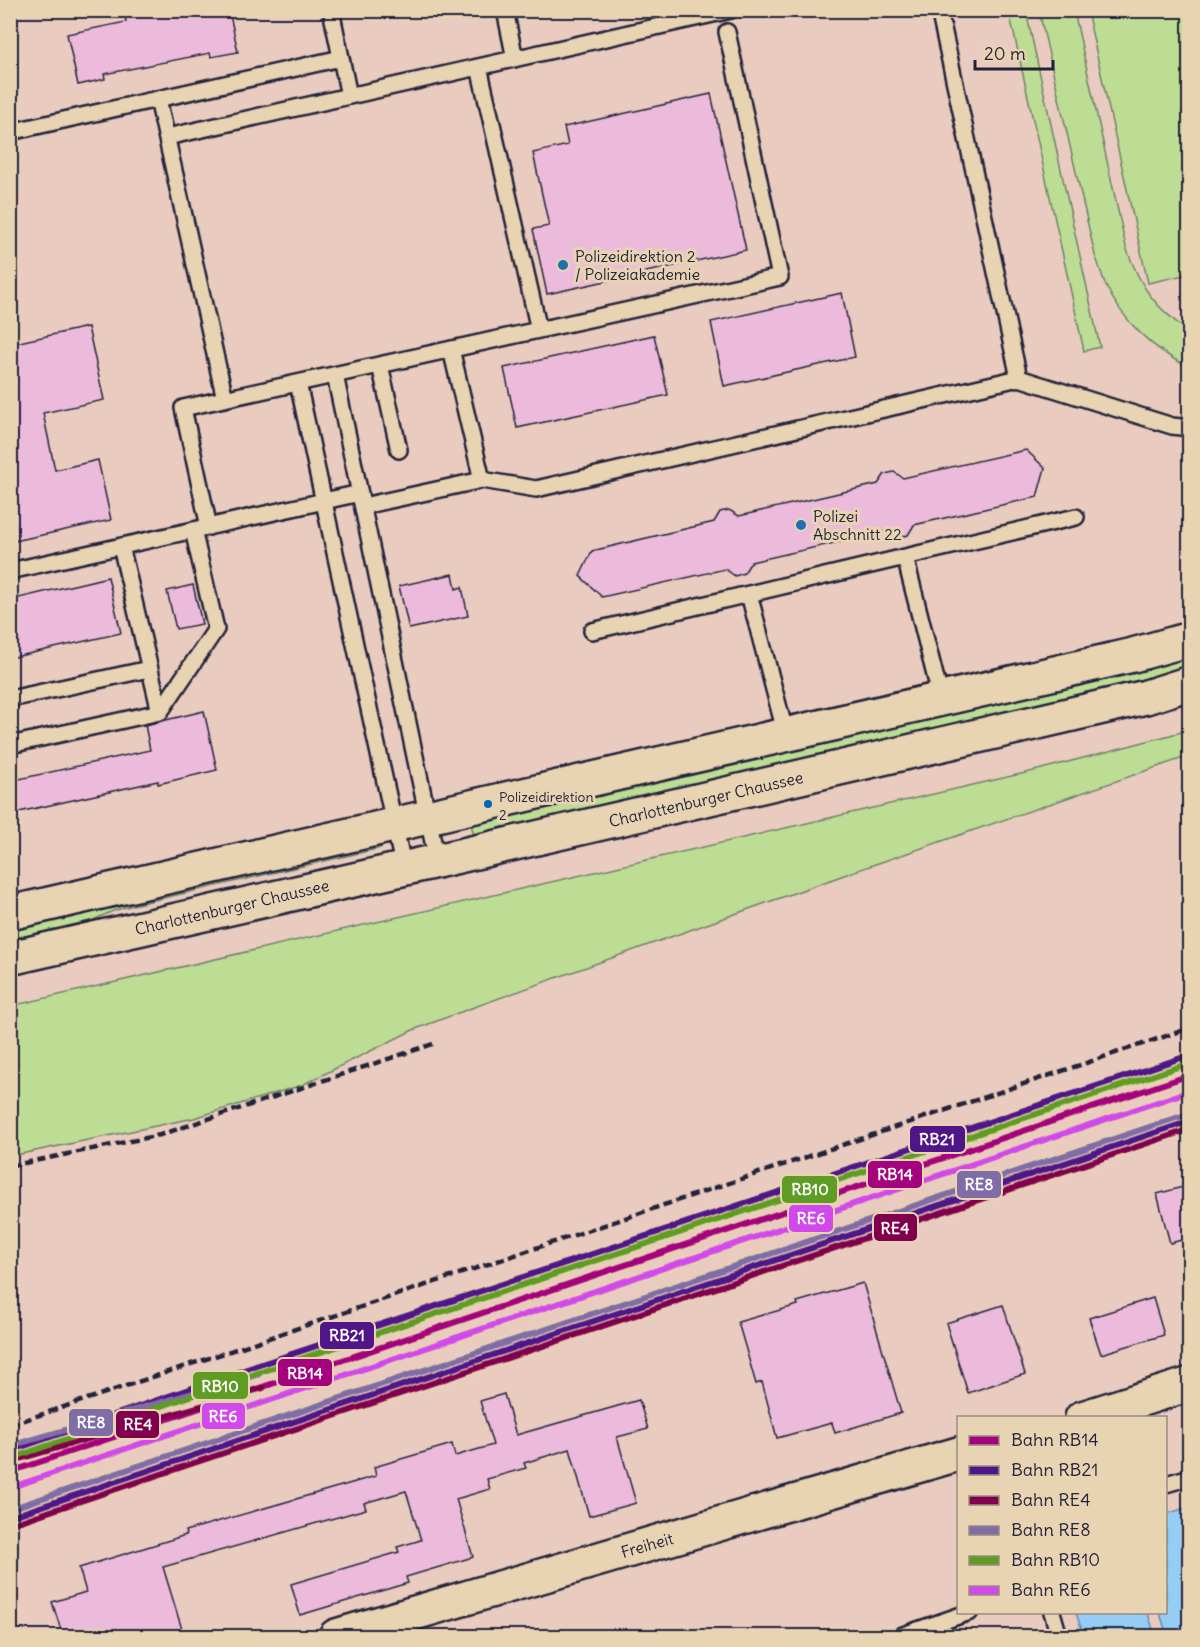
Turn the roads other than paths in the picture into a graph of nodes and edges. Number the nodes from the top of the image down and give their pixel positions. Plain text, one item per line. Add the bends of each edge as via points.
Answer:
1 (331, 10) edge
2 (505, 10) edge
3 (731, 10) edge
4 (939, 10) edge
5 (686, 15) edge
6 (727, 32) dead end
7 (341, 58) junction
8 (515, 59) junction
9 (479, 67) junction
10 (349, 96) junction
11 (158, 99) junction
12 (10, 132) edge
13 (167, 137) junction
14 (539, 330) junction
15 (451, 350) junction
16 (380, 365) junction
17 (335, 375) junction
18 (1019, 378) junction
19 (298, 383) junction
20 (225, 399) junction
21 (1190, 428) edge
22 (399, 450) dead end
23 (482, 480) junction
24 (362, 500) junction
25 (324, 501) junction
26 (1076, 517) dead end
27 (210, 527) junction
28 (193, 530) junction
29 (121, 546) junction
30 (905, 557) junction
31 (10, 571) edge
32 (749, 594) junction
33 (592, 631) dead end
34 (1190, 639) edge
35 (150, 669) junction
36 (1190, 683) edge
37 (10, 699) edge
38 (941, 699) junction
39 (160, 712) junction
40 (786, 735) junction
41 (10, 745) edge
42 (428, 817) junction
43 (394, 825) junction
44 (437, 861) junction
45 (404, 869) junction
46 (10, 913) edge
47 (10, 958) edge
48 (1190, 1384) edge
49 (1088, 1416) edge
50 (957, 1454) edge
51 (1190, 1477) edge
52 (1167, 1484) edge
53 (964, 1614) edge
54 (1053, 1614) edge
55 (336, 1636) edge
56 (902, 1636) edge
57 (1059, 1636) edge

1 - 7 lane
2 - 8 lane
3 - 5 lane
4 - 18 lane
5 - 8 lane
6 - 14 lane via 780,277
7 - 10 lane
7 - 11 lane
8 - 9 lane
9 - 10 lane
9 - 14 lane
10 - 13 lane
11 - 12 lane
11 - 13 lane
13 - 20 lane
14 - 15 lane
15 - 16 lane
15 - 23 lane
16 - 17 lane
16 - 22 lane
17 - 19 lane
17 - 24 lane
18 - 21 lane via 1172,426
18 - 23 lane via 536,489
19 - 20 lane
19 - 25 lane
20 - 27 lane via 183,408
23 - 24 lane
24 - 25 lane
24 - 42 lane
25 - 27 lane
25 - 43 lane
26 - 30 lane
27 - 28 lane
28 - 29 lane
28 - 39 lane via 216,628
29 - 31 lane
29 - 35 lane
30 - 32 lane
30 - 38 lane
32 - 33 lane
32 - 40 lane
34 - 38 main road
35 - 37 lane
35 - 39 lane
36 - 44 main road, Charlottenburger Chaussee via 1146,697
38 - 40 main road
39 - 41 lane
40 - 42 main road
42 - 43 main road
42 - 44 lane
43 - 45 lane
43 - 46 main road
44 - 45 main road, Charlottenburger Chaussee
45 - 47 main road, Charlottenburger Chaussee
48 - 49 main road
50 - 55 main road, Freiheit
51 - 52 lane
53 - 56 lane
54 - 57 lane

